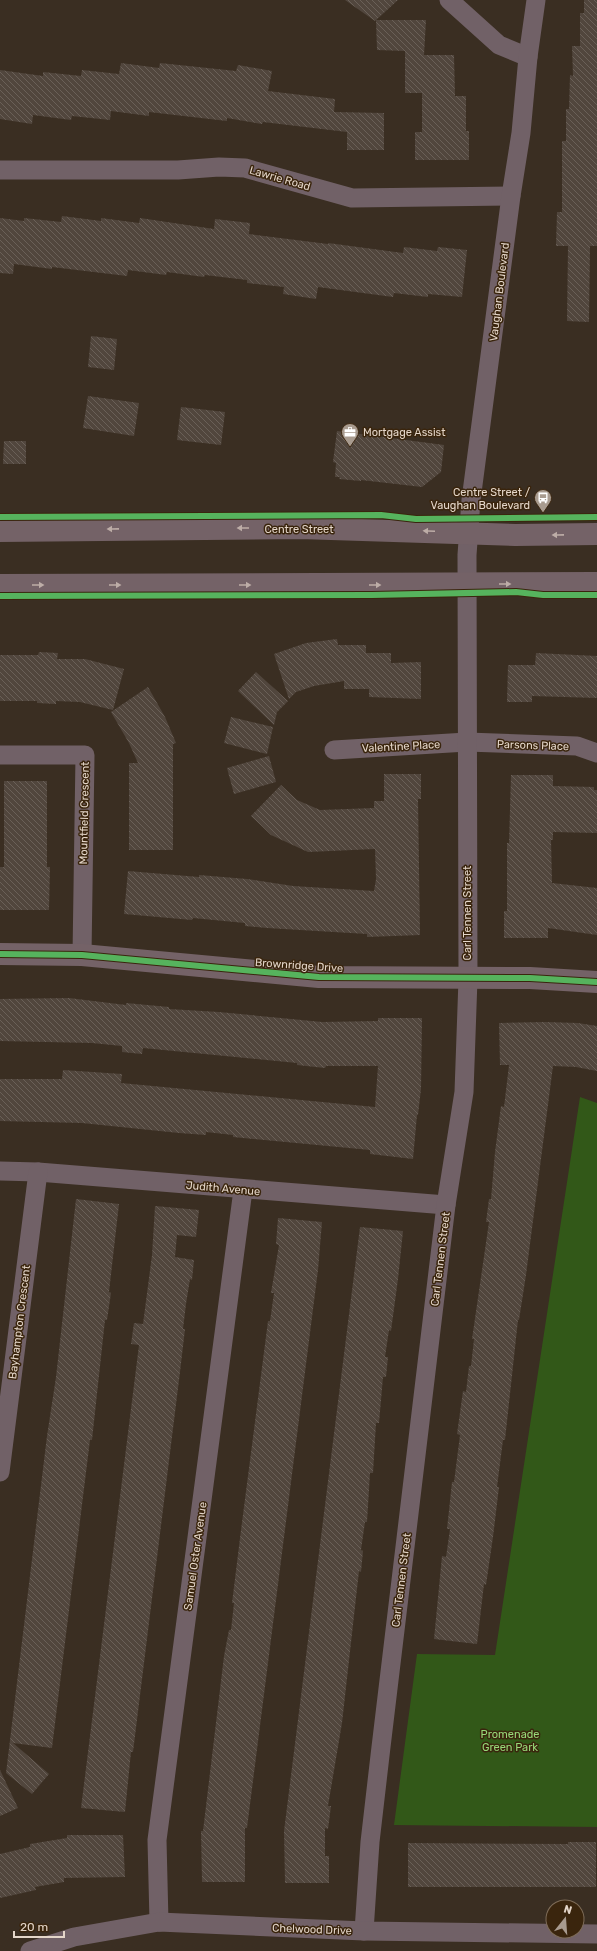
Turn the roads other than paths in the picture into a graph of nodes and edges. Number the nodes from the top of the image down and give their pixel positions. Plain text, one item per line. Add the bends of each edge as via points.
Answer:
1 (450, 0) edge
2 (536, 0) edge
3 (528, 57) junction
4 (0, 170) edge
5 (511, 196) junction
6 (0, 531) edge
7 (468, 533) junction
8 (597, 534) edge
9 (597, 583) edge
10 (466, 584) junction
11 (0, 585) edge
12 (467, 742) junction
13 (334, 750) dead end
14 (597, 753) edge
15 (0, 755) edge
16 (0, 954) edge
17 (82, 955) junction
18 (468, 979) junction
19 (597, 982) edge
20 (0, 1171) edge
21 (38, 1172) junction
22 (243, 1190) junction
23 (446, 1205) junction
24 (0, 1472) edge
25 (159, 1922) junction
26 (364, 1931) junction
27 (597, 1934) edge
28 (30, 1951) edge

1 - 3 street via 499,45
2 - 3 street, Vaughan Boulevard
3 - 5 street, Vaughan Boulevard via 521,133
4 - 5 street, Lawrie Road via 245,168 352,198
5 - 7 street, Vaughan Boulevard
7 -> 6 main road, Centre Street via 300,528
8 -> 7 main road, Centre Street
7 - 10 street, Vaughan Boulevard
10 -> 9 main road
11 -> 10 main road
10 - 12 street, Carl Tennen Street
12 - 13 street, Valentine Place
12 - 14 street, Parsons Place via 577,746
12 - 18 street, Carl Tennen Street
15 - 17 street, Mountfield Crescent via 85,755
16 - 17 main road, Brownridge Drive
17 - 18 main road, Brownridge Drive via 319,977
18 - 19 main road, Brownridge Drive via 530,978
18 - 23 street, Carl Tennen Street via 464,1092
20 - 21 street, Judith Avenue
21 - 22 street, Judith Avenue
21 - 24 street, Bayhampton Crescent
22 - 23 street, Judith Avenue
22 - 25 street, Samuel Oster Avenue via 157,1840
23 - 26 street, Carl Tennen Street via 370,1842
25 - 26 street, Chelwood Drive
25 - 28 street, Chelwood Drive via 74,1938
26 - 27 street, Chelwood Drive

